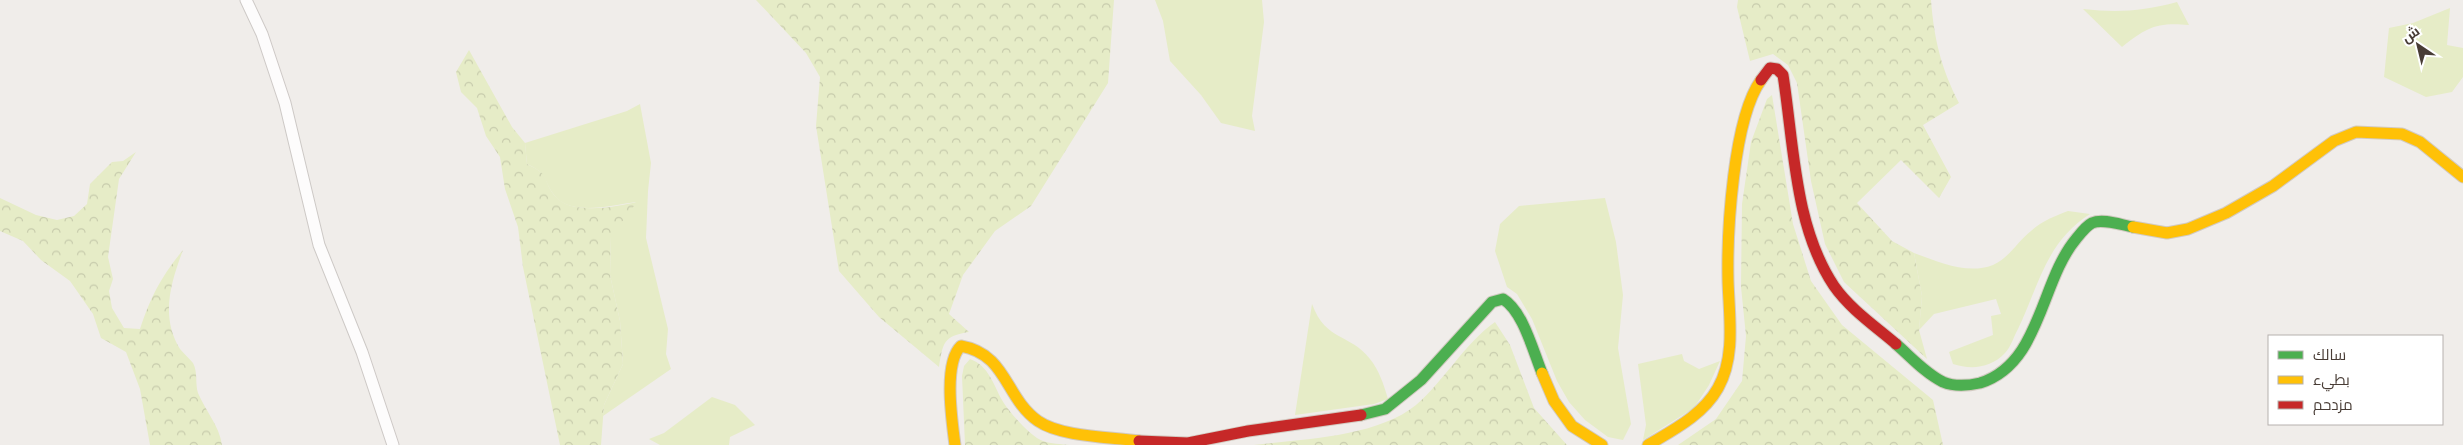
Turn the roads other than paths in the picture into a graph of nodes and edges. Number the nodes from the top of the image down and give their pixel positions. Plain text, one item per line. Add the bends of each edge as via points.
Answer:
1 (246, 0) edge
2 (2463, 177) edge
3 (393, 445) edge
4 (955, 445) edge
5 (1602, 445) edge
6 (1648, 445) edge

1 - 3 street via 262,34 285,103 319,245 362,352
2 - 6 street via 2420,142 2402,134 2356,132 2334,141 2273,186 2188,229 2167,234 2101,221 2090,222 2063,258 2041,314 2009,365 1996,377 1971,386 1955,387 1934,378 1865,320 1834,286 1821,262 1808,222 1783,75 1770,68 1764,74 1745,116 1738,158 1730,214 1727,367 1718,388 1701,411
4 - 5 street via 951,368 954,353 961,346 985,354 1037,421 1055,430 1158,443 1188,443 1248,431 1348,418 1385,408 1421,380 1492,302 1503,299 1518,315 1554,400 1572,426

